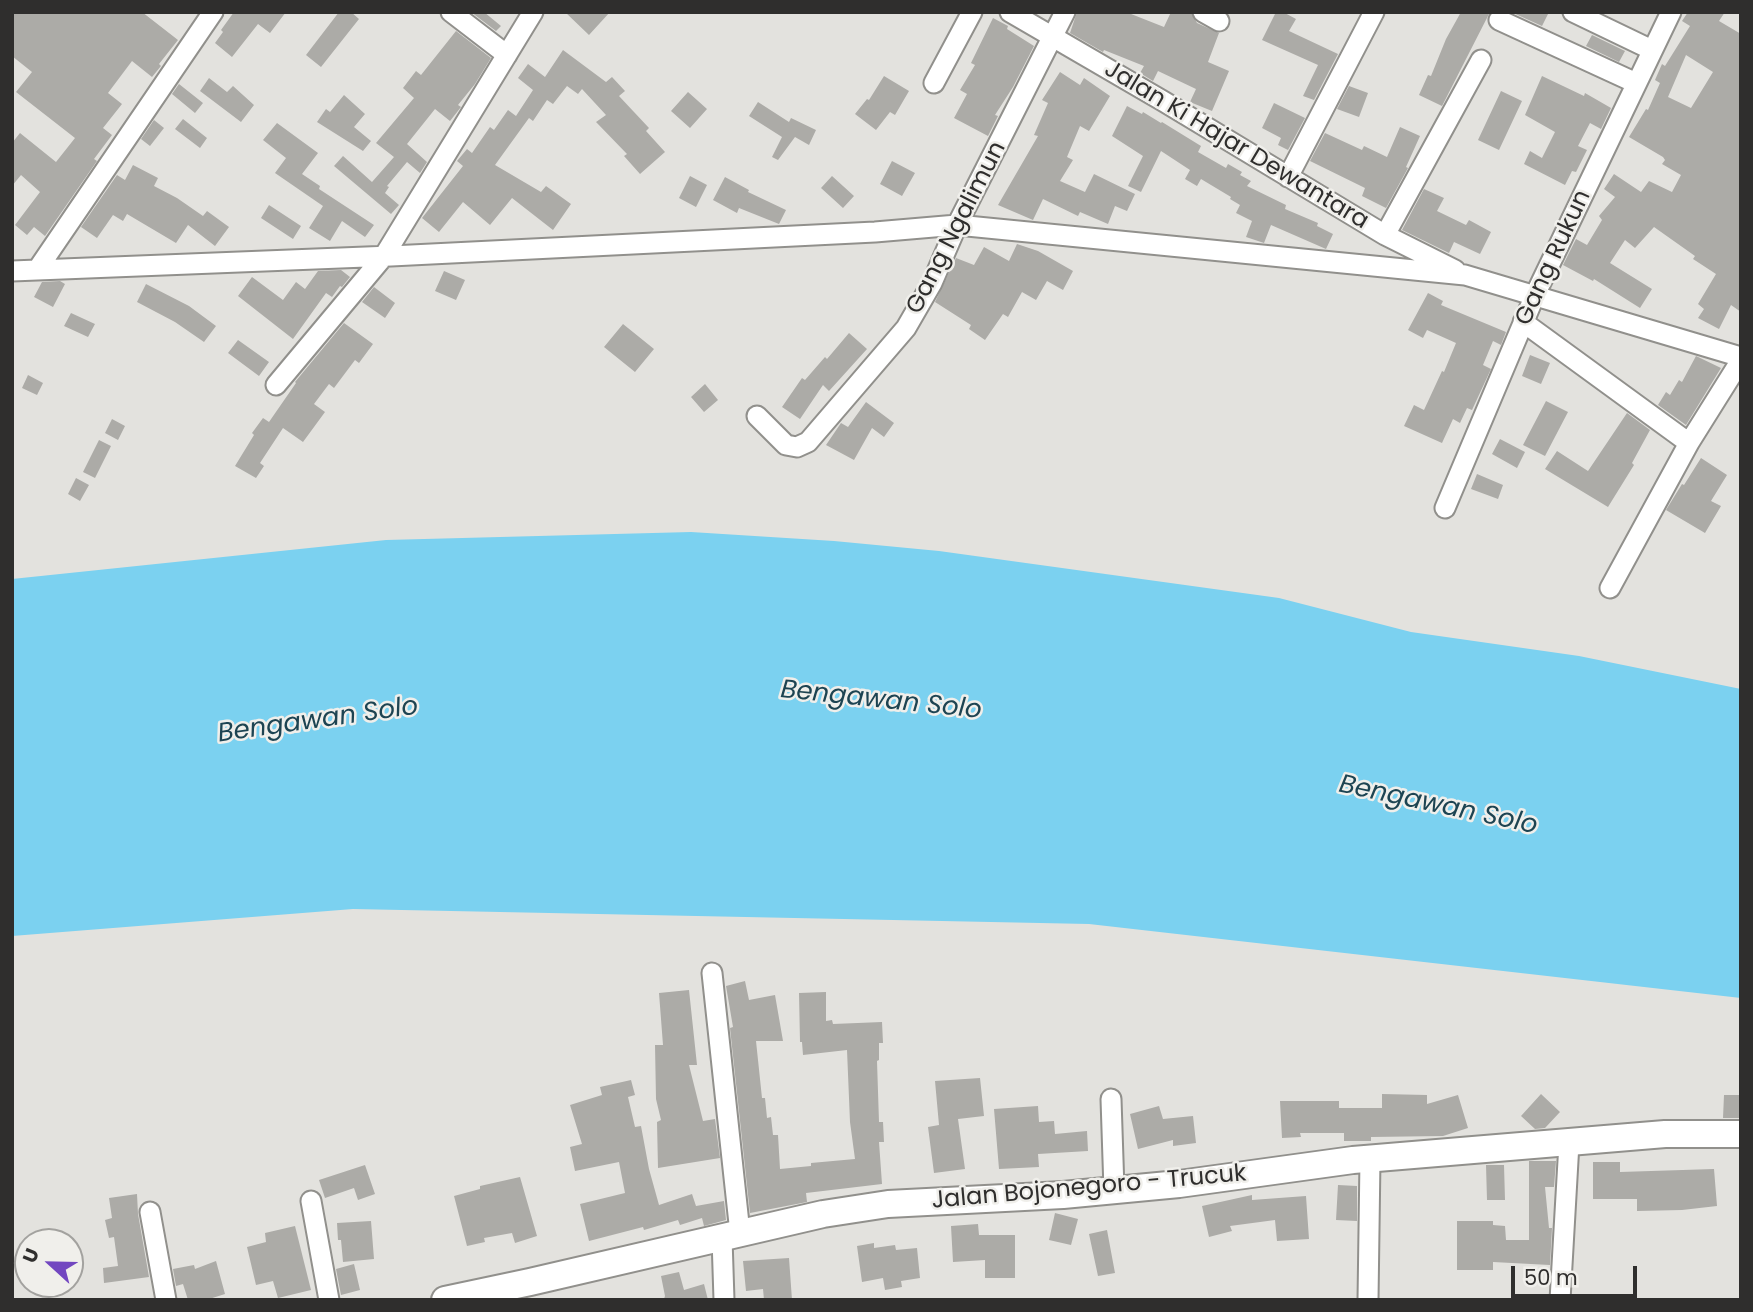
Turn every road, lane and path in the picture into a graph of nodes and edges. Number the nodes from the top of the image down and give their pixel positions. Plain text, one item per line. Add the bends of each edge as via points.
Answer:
1 (213, 12) edge
2 (451, 12) edge
3 (533, 12) edge
4 (972, 12) edge
5 (1010, 12) edge
6 (1065, 12) edge
7 (1374, 12) edge
8 (1573, 12) edge
9 (1671, 12) edge
10 (1499, 20) dead end
11 (1054, 38) junction
12 (1652, 50) junction
13 (507, 55) junction
14 (1481, 60) dead end
15 (934, 83) dead end
16 (1636, 83) junction
17 (1288, 177) junction
18 (957, 225) junction
19 (1385, 235) junction
20 (384, 256) junction
21 (37, 270) junction
22 (12, 271) edge
23 (1465, 275) junction
24 (1535, 295) junction
25 (1523, 322) junction
26 (1741, 358) edge
27 (276, 385) dead end
28 (757, 416) dead end
29 (1689, 443) junction
30 (1444, 508) dead end
31 (1610, 588) dead end
32 (712, 973) dead end
33 (1111, 1099) dead end
34 (1741, 1134) edge
35 (1569, 1143) junction
36 (1370, 1159) junction
37 (1114, 1190) junction
38 (311, 1201) dead end
39 (150, 1212) dead end
40 (731, 1235) junction
41 (166, 1300) edge
42 (329, 1300) edge
43 (445, 1300) edge
44 (724, 1300) edge
45 (1368, 1300) edge
46 (1560, 1300) edge

1 - 21 street
2 - 13 street
3 - 13 street
4 - 15 street
5 - 11 street, Jalan Ki Hajar Dewantara
6 - 11 street, Gang Ngalimun
7 - 17 street
8 - 12 street
9 - 12 street, Gang Rukun
10 - 16 street
11 - 17 street, Jalan Ki Hajar Dewantara
11 - 18 street, Gang Ngalimun
12 - 16 street, Gang Rukun
13 - 20 street
14 - 19 street
16 - 24 street, Gang Rukun
17 - 19 street, Jalan Ki Hajar Dewantara
18 - 20 street
18 - 23 street
18 - 28 street, Gang Ngalimun via 906,328 808,442 786,445
19 - 23 street, Jalan Ki Hajar Dewantara
20 - 21 street
20 - 27 street
21 - 22 street
23 - 24 street
24 - 25 street, Gang Rukun
24 - 26 street
25 - 29 street
25 - 30 street, Gang Rukun
26 - 29 street
29 - 31 street
32 - 40 street
33 - 37 street
34 - 35 street, Jalan Bojonegoro - Trucuk via 1665,1134
35 - 36 street, Jalan Bojonegoro - Trucuk
35 - 46 street
36 - 37 street, Jalan Bojonegoro - Trucuk
36 - 45 street
37 - 40 street, Jalan Bojonegoro - Trucuk via 888,1204
38 - 42 street
39 - 41 street
40 - 43 street, Jalan Bojonegoro - Trucuk
40 - 44 street

